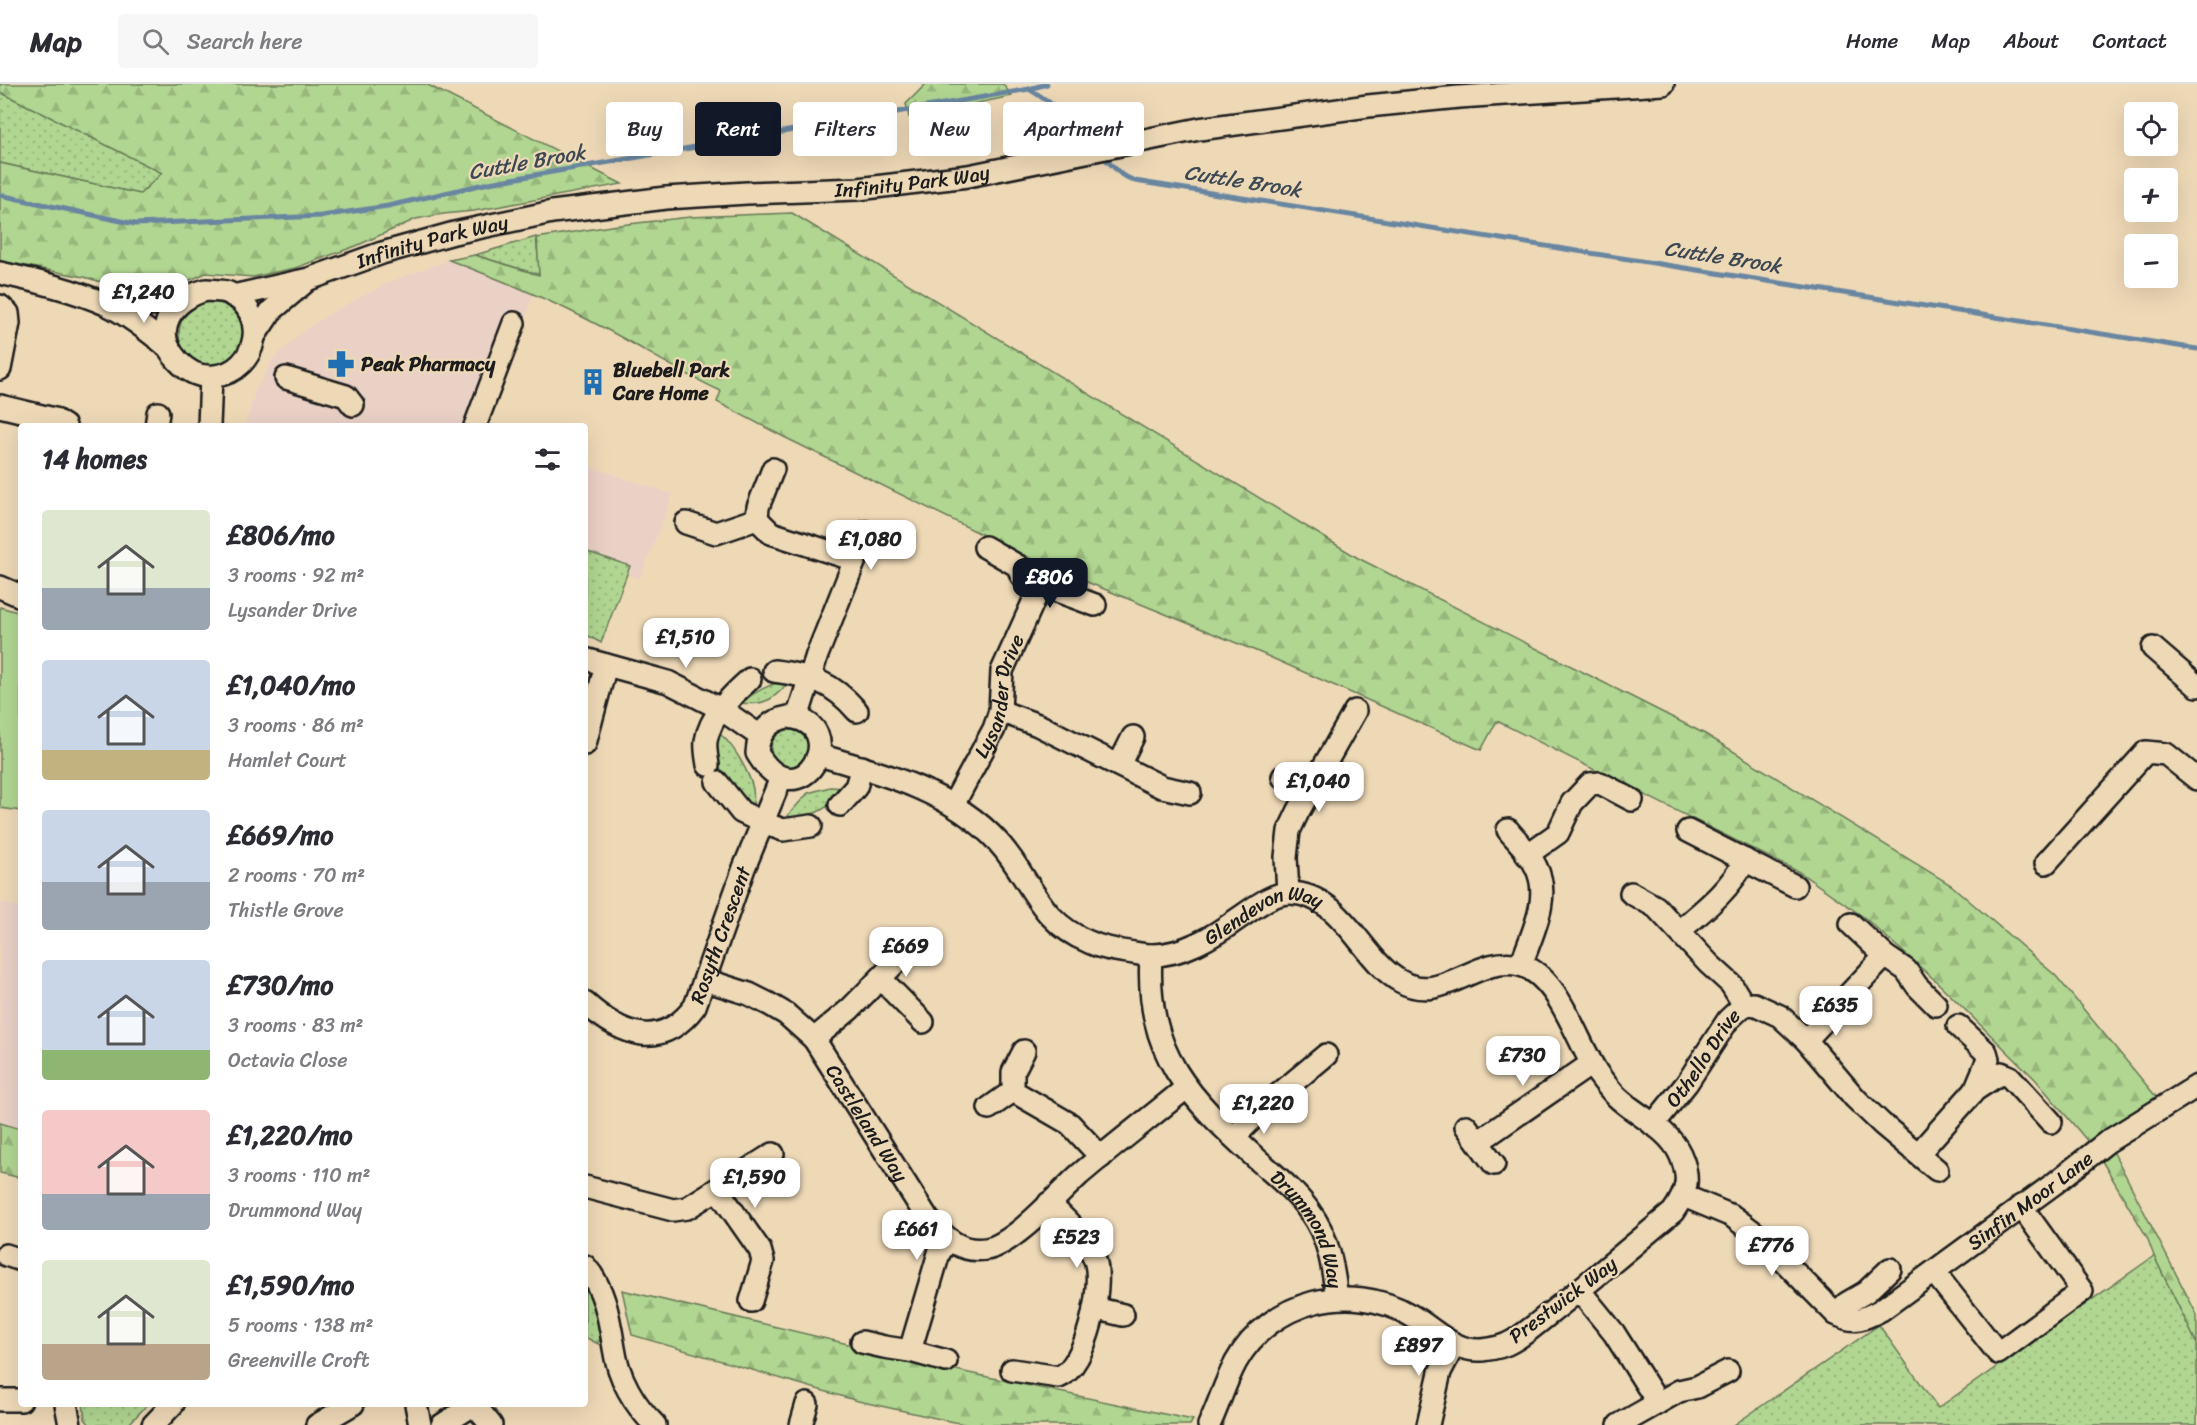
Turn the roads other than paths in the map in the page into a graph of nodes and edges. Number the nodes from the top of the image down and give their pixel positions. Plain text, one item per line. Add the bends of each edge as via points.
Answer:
1 (1663, 84) edge
2 (0, 273) edge
3 (309, 279) junction
4 (233, 296) junction
5 (179, 303) junction
6 (108, 306) junction
7 (4, 314) edge
8 (514, 323) dead end
9 (255, 335) junction
10 (169, 348) junction
11 (0, 369) edge
12 (211, 377) junction
13 (286, 378) dead end
14 (352, 405) dead end
15 (0, 406) edge
16 (60, 423) edge
17 (209, 423) edge
18 (476, 423) edge
19 (772, 469) dead end
20 (757, 519) junction
21 (686, 523) dead end
22 (866, 532) dead end
23 (985, 547) dead end
24 (855, 560) junction
25 (1041, 585) junction
26 (0, 586) edge
27 (18, 595) edge
28 (1095, 605) dead end
29 (2153, 648) dead end
30 (588, 659) edge
31 (606, 665) junction
32 (774, 671) dead end
33 (810, 677) junction
34 (750, 678) dead end
35 (2197, 686) edge
36 (721, 709) junction
37 (857, 711) dead end
38 (1000, 711) junction
39 (1355, 711) dead end
40 (797, 718) junction
41 (588, 733) edge
42 (760, 736) junction
43 (1133, 737) dead end
44 (819, 755) junction
45 (1119, 765) junction
46 (862, 767) junction
47 (1283, 777) dead end
48 (781, 778) junction
49 (2197, 779) edge
50 (1309, 791) junction
51 (1190, 793) dead end
52 (1632, 800) dead end
53 (840, 805) dead end
54 (953, 805) junction
55 (764, 823) junction
56 (810, 826) dead end
57 (1508, 830) dead end
58 (1688, 831) dead end
59 (1527, 855) junction
60 (1745, 860) junction
61 (2046, 863) dead end
62 (1795, 886) dead end
63 (1288, 893) junction
64 (1631, 893) dead end
65 (1851, 924) dead end
66 (1679, 932) junction
67 (906, 951) dead end
68 (1151, 955) junction
69 (1885, 956) junction
70 (1521, 965) junction
71 (880, 979) junction
72 (705, 980) junction
73 (588, 1005) edge
74 (1744, 1005) junction
75 (1936, 1005) dead end
76 (923, 1022) dead end
77 (1958, 1026) dead end
78 (814, 1039) junction
79 (1806, 1040) junction
80 (1024, 1051) dead end
81 (1326, 1055) dead end
82 (1591, 1064) junction
83 (2197, 1086) edge
84 (1186, 1088) junction
85 (1975, 1090) junction
86 (1013, 1091) junction
87 (989, 1108) dead end
88 (2051, 1122) dead end
89 (1653, 1125) junction
90 (1234, 1137) junction
91 (772, 1154) dead end
92 (1918, 1154) junction
93 (1101, 1157) junction
94 (1494, 1164) dead end
95 (1937, 1170) dead end
96 (588, 1188) edge
97 (718, 1190) junction
98 (1684, 1196) junction
99 (1049, 1203) junction
100 (2021, 1206) junction
101 (948, 1240) junction
102 (1890, 1269) dead end
103 (588, 1270) edge
104 (1934, 1272) junction
105 (1579, 1290) junction
106 (1337, 1298) junction
107 (751, 1301) dead end
108 (1094, 1308) junction
109 (1836, 1314) junction
110 (1123, 1315) dead end
111 (862, 1342) dead end
112 (1454, 1345) junction
113 (910, 1351) junction
114 (946, 1361) dead end
115 (1012, 1370) dead end
116 (1728, 1371) dead end
117 (0, 1400) edge
118 (18, 1400) edge
119 (1658, 1402) junction
120 (807, 1404) dead end
121 (67, 1407) edge
122 (170, 1407) edge
123 (348, 1407) edge
124 (417, 1407) edge
125 (70, 1425) edge
126 (153, 1425) edge
127 (317, 1425) edge
128 (420, 1425) edge
129 (442, 1425) edge
130 (491, 1425) edge
131 (655, 1425) edge
132 (801, 1425) edge
133 (1209, 1425) edge
134 (1428, 1425) edge
135 (1619, 1425) edge

1 - 3 street, Infinity Park Way via 1368,106 1199,129 968,176 858,189 666,198 552,212 454,233
2 - 6 street
3 - 4 street, Infinity Park Way
3 - 9 street, Infinity Park Way via 271,311
4 - 5 street via 206,290
4 - 9 street via 249,312
5 - 6 street
5 - 10 street via 166,324
6 - 10 street
7 - 11 street
8 - 18 street
9 - 12 street via 240,366 226,375
10 - 12 street via 186,369
12 - 17 street
13 - 14 street via 346,396
15 - 16 street
19 - 20 street
20 - 21 street via 716,533
20 - 24 street via 771,533
22 - 24 street
23 - 25 street
24 - 33 street
25 - 28 street
25 - 38 street, Lysander Drive via 1002,671
26 - 27 street
29 - 35 street
30 - 31 street
31 - 36 street via 668,682
31 - 41 street
32 - 33 street
33 - 37 street via 843,695
33 - 40 street
34 - 36 street
36 - 42 street
36 - 55 street via 706,742 712,774 741,812
38 - 45 street
38 - 54 street, Lysander Drive
39 - 50 street
40 - 42 street via 780,718
40 - 44 street via 818,735
42 - 48 street via 757,753 764,765
43 - 45 street
44 - 46 street, Glendevon Way
44 - 48 street via 804,775 794,780
45 - 51 street via 1162,787
46 - 53 street via 856,787
46 - 54 street, Glendevon Way
47 - 50 street
48 - 55 street, Rosyth Crescent
49 - 61 street via 2166,754 2146,752
50 - 63 street via 1289,831
52 - 59 street via 1600,783 1590,784 1572,803 1558,832
54 - 68 street, Glendevon Way via 999,843 1055,922 1071,934 1108,949
55 - 56 street via 783,830
55 - 72 street, Rosyth Crescent
57 - 59 street
58 - 60 street
59 - 70 street via 1536,865 1542,891
60 - 62 street
60 - 66 street via 1719,897
63 - 68 street, Glendevon Way via 1272,897 1201,941 1175,952
63 - 70 street, Glendevon Way via 1306,896 1331,910 1388,973 1415,988 1443,987 1488,965
64 - 66 street via 1656,907
65 - 69 street
66 - 74 street via 1731,984
67 - 71 street
68 - 84 street, Drummond Way via 1149,982 1154,1020 1167,1056
69 - 75 street via 1906,970
69 - 79 street
70 - 82 street via 1544,980
71 - 76 street
71 - 78 street
72 - 73 street, Rosyth Crescent via 686,1019 660,1034 630,1032
72 - 78 street, Castleland Way via 769,1004
74 - 79 street, Othello Drive via 1768,1009
74 - 89 street, Othello Drive via 1728,1020 1687,1083
77 - 85 street via 1986,1052 1988,1059
78 - 101 street, Castleland Way via 928,1219
79 - 92 street, Othello Drive via 1881,1124
80 - 86 street via 1013,1072
81 - 90 street
82 - 89 street via 1615,1096
82 - 94 street via 1472,1134
83 - 100 street, Sinfin Moor Lane via 2107,1142
84 - 90 street, Drummond Way
84 - 93 street, Castleland Way
85 - 88 street via 2001,1073 2010,1077
85 - 92 street
86 - 87 street
86 - 93 street via 1070,1124
89 - 98 street via 1671,1139 1680,1154 1687,1183
90 - 106 street, Drummond Way via 1311,1213 1331,1255
91 - 97 street
92 - 95 street, Othello Drive
93 - 99 street, Castleland Way
96 - 97 street via 673,1210 687,1208
97 - 107 street via 760,1250 763,1261
98 - 105 street, Prestwick Way via 1673,1212
98 - 109 street via 1732,1216 1760,1237
99 - 101 street, Castleland Way via 1013,1235 988,1249 962,1248
99 - 108 street via 1095,1261 1098,1278
100 - 104 street, Sinfin Moor Lane
100 - 104 street via 2082,1292 1998,1353
101 - 113 street via 939,1253
102 - 109 street
103 - 131 street via 601,1288 622,1377 645,1416
104 - 109 street, Sinfin Moor Lane via 1864,1319 1846,1320
105 - 112 street, Prestwick Way via 1512,1342 1481,1350
105 - 119 street via 1614,1333
106 - 112 street, Prestwick Way via 1391,1306
106 - 133 street, Prestwick Way via 1306,1303 1257,1335 1237,1361
108 - 110 street
108 - 115 street via 1085,1341 1066,1374 1059,1377
111 - 113 street
112 - 134 street via 1440,1372
113 - 114 street
116 - 119 street
117 - 118 street
119 - 135 street
120 - 132 street
121 - 125 street
122 - 126 street
123 - 127 street
124 - 128 street
129 - 130 street via 470,1407 477,1408

